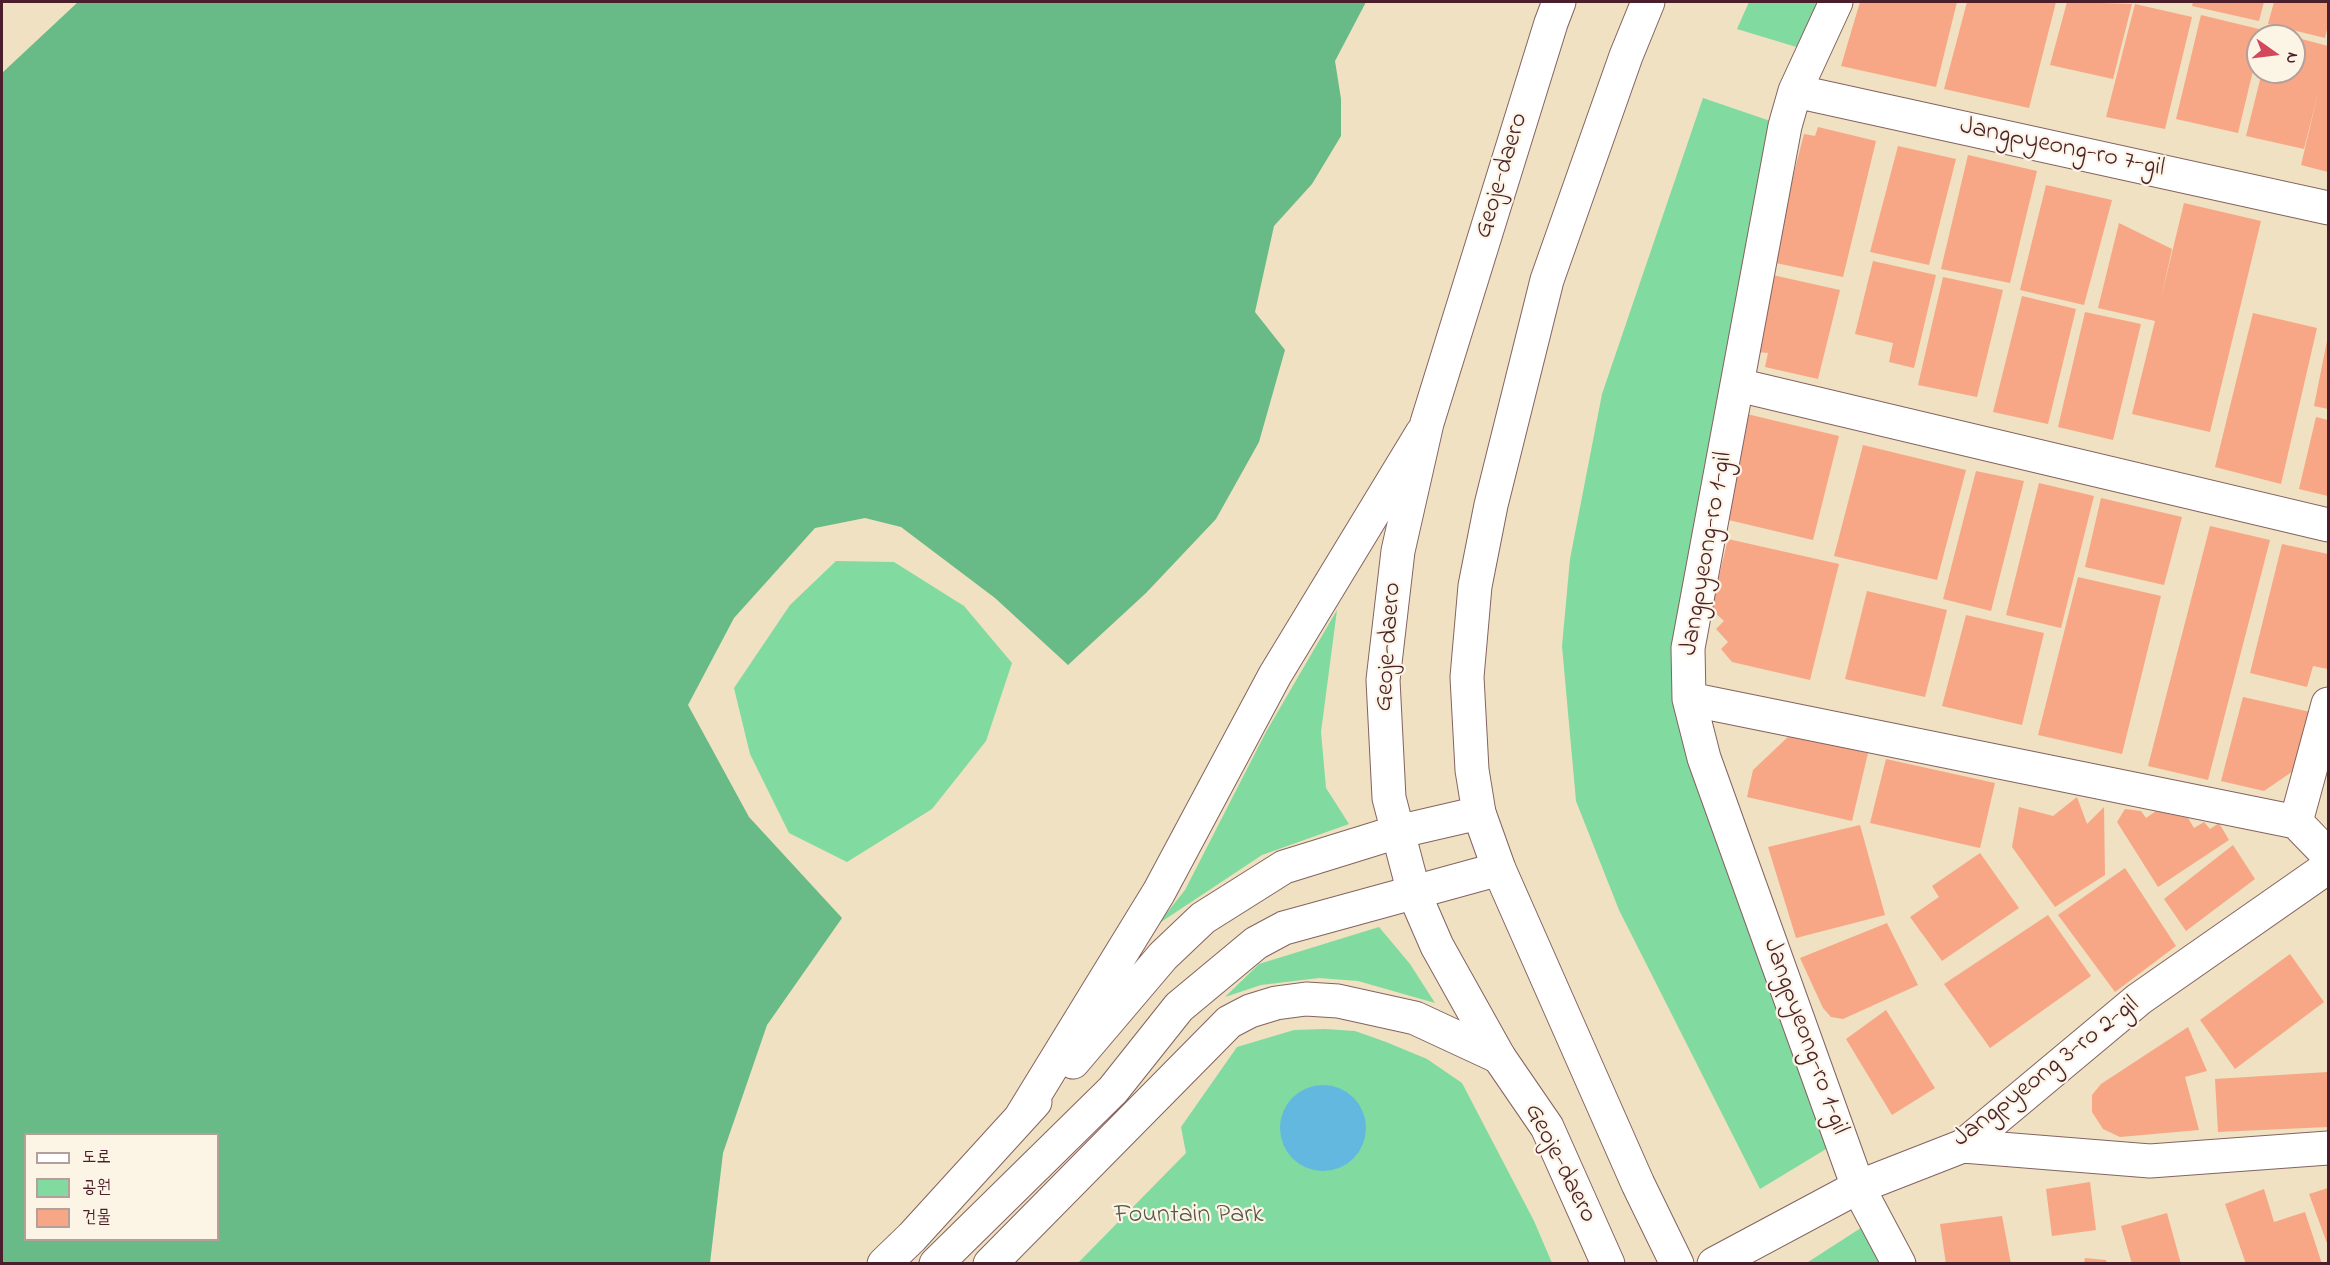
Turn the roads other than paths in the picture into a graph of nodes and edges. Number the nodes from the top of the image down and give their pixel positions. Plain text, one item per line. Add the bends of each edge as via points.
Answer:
1 (1559, 2) edge
2 (1648, 2) edge
3 (1836, 2) edge
4 (1795, 91) junction
5 (2328, 208) edge
6 (1738, 385) junction
7 (1427, 423) junction
8 (2328, 525) edge
9 (1689, 699) junction
10 (2328, 704) edge
11 (1479, 813) junction
12 (2296, 822) junction
13 (1397, 832) junction
14 (2328, 855) edge
15 (2328, 867) edge
16 (1499, 869) junction
17 (1414, 892) junction
18 (1499, 1057) junction
19 (1021, 1117) junction
20 (1963, 1146) junction
21 (2328, 1148) edge
22 (1858, 1187) junction
23 (884, 1263) edge
24 (936, 1263) edge
25 (990, 1263) edge
26 (1608, 1263) edge
27 (1677, 1263) edge
28 (1714, 1263) edge
29 (1899, 1263) edge

1 - 7 street, Geoje-daero
2 - 11 street via 1547,280 1491,505 1475,586 1467,677 1472,770
3 - 4 street, Jangpyeong-ro 1-gil
4 - 5 street, Jangpyeong-ro 7-gil
4 - 6 street, Jangpyeong-ro 1-gil via 1785,126
6 - 8 street
6 - 9 street, Jangpyeong-ro 1-gil via 1688,648
7 - 13 street, Geoje-daero via 1398,551 1383,681 1389,798
7 - 19 street via 1275,675 1159,892
9 - 12 street
9 - 22 street, Jangpyeong-ro 1-gil via 1704,758
10 - 12 street
11 - 13 street
11 - 16 street
12 - 14 street
13 - 17 street, Geoje-daero
13 - 19 street via 1284,867 1203,918 1162,956 1078,1058
15 - 20 street, Jangpyeong 3-ro 2-gil via 2139,999
16 - 17 street
16 - 27 street via 1638,1184
17 - 18 street, Geoje-daero via 1437,946
17 - 24 street via 1284,928 1248,949 1179,1007 1113,1090
18 - 25 street via 1415,1018 1338,1001 1306,999 1250,1011 1229,1022
18 - 26 street, Geoje-daero via 1547,1127
19 - 23 street
20 - 21 street via 2150,1161
20 - 22 street, Jangpyeong 3-ro 2-gil
22 - 28 street, Jangpyeong 3-ro 2-gil
22 - 29 street, Jangpyeong-ro 1-gil

